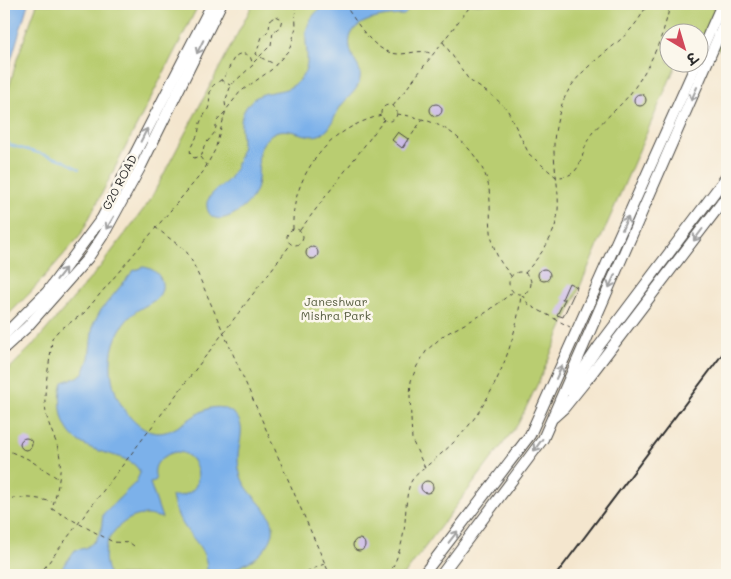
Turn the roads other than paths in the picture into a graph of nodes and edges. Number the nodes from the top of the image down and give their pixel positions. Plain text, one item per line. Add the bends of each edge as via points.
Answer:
1 (212, 4) edge
2 (222, 4) edge
3 (722, 4) edge
4 (727, 17) edge
5 (708, 36) edge
6 (693, 72) edge
7 (669, 138) junction
8 (727, 176) edge
9 (727, 196) edge
10 (111, 200) junction
11 (120, 208) junction
12 (4, 335) edge
13 (4, 348) edge
14 (546, 399) junction
15 (558, 402) junction
16 (539, 416) junction
17 (551, 419) junction
18 (423, 575) edge
19 (441, 575) edge

10 -> 1 street, G20 ROAD
2 -> 11 street, G20 ROAD
3 - 5 street
4 -> 7 street
6 - 7 street
14 -> 7 street
7 -> 15 street
8 - 15 street
9 -> 17 street via 589,377
10 - 11 street
12 -> 10 street, G20 ROAD via 48,292
11 -> 13 street, G20 ROAD via 88,258
14 - 15 street
14 - 16 street
15 - 17 street
16 - 17 street
18 -> 16 street via 530,435
17 -> 19 street via 543,439

